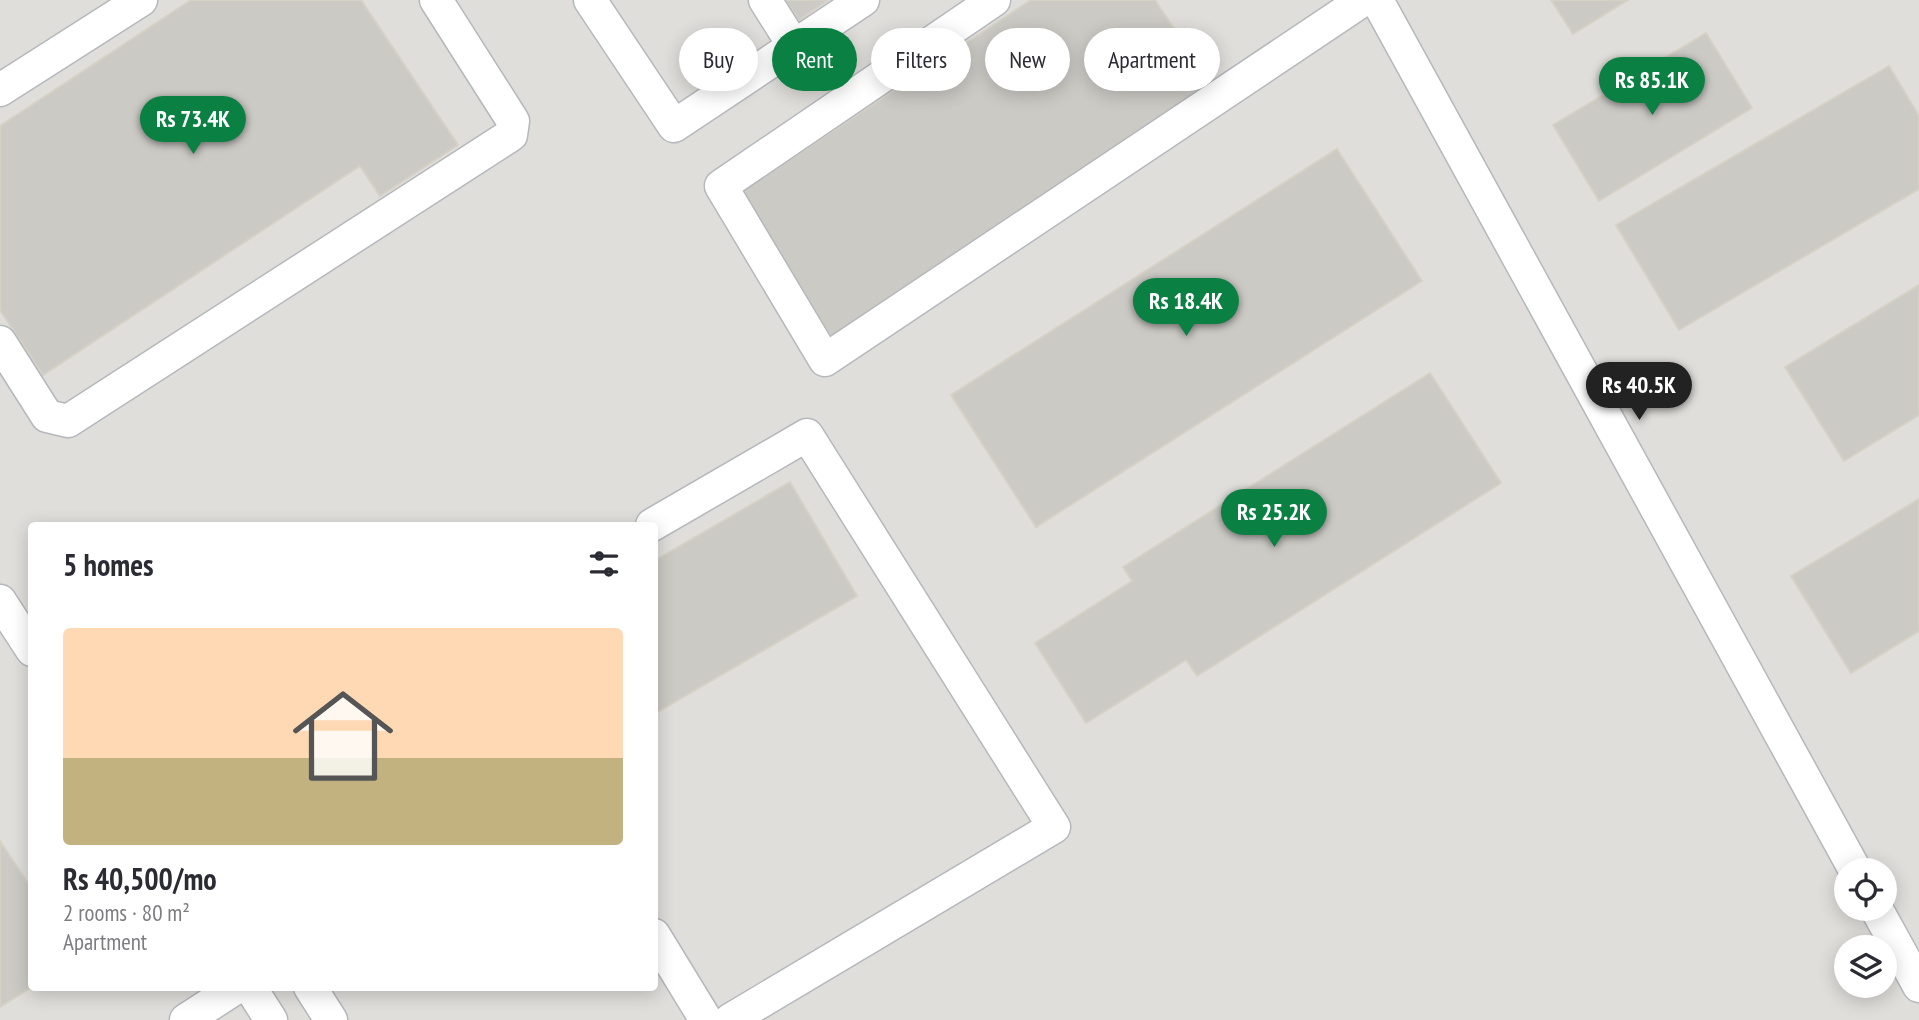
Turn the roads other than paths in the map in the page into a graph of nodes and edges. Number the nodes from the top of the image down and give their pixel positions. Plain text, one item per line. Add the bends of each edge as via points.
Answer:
1 (141, 0) edge
2 (436, 0) edge
3 (590, 0) edge
4 (765, 0) edge
5 (863, 0) edge
6 (994, 0) edge
7 (1363, 0) edge
8 (1377, 0) edge
9 (783, 28) edge
10 (821, 28) edge
11 (772, 60) edge
12 (0, 90) edge
13 (0, 342) edge
14 (657, 522) edge
15 (0, 601) edge
16 (28, 644) edge
17 (1848, 858) edge
18 (1883, 921) edge
19 (658, 942) edge
20 (1919, 986) edge
21 (231, 991) edge
22 (253, 991) edge
23 (313, 991) edge
24 (186, 1020) edge
25 (271, 1020) edge
26 (331, 1020) edge
27 (706, 1020) edge
28 (730, 1020) edge

1 - 12 street
2 - 13 street via 513,121 511,135 68,421 47,416
3 - 11 street via 674,125
4 - 9 street
5 - 10 street
6 - 7 street via 721,186 825,360
8 - 17 street
14 - 28 street via 807,435 1054,827
15 - 16 street
18 - 20 street
19 - 27 street
21 - 24 street
22 - 25 street
23 - 26 street

